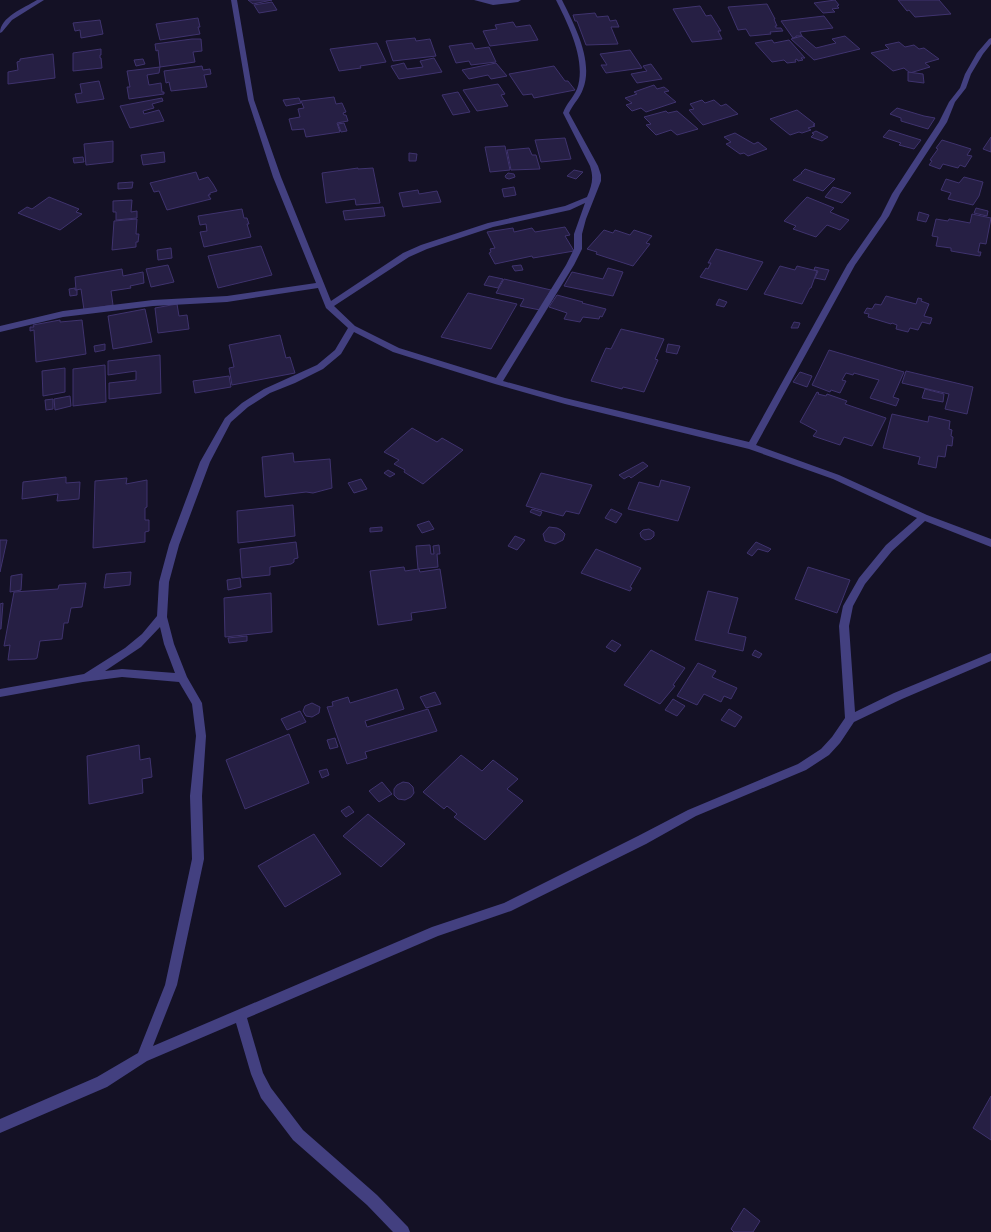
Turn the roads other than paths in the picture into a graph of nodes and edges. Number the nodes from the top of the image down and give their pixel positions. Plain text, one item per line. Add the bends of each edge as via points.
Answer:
1 (41, 0) edge
2 (234, 0) edge
3 (477, 0) edge
4 (518, 0) edge
5 (559, 0) edge
6 (0, 31) edge
7 (991, 40) edge
8 (590, 198) junction
9 (319, 286) junction
10 (329, 306) junction
11 (0, 328) edge
12 (352, 328) junction
13 (498, 382) junction
14 (751, 446) junction
15 (924, 517) junction
16 (991, 543) edge
17 (162, 617) junction
18 (991, 657) edge
19 (83, 678) junction
20 (182, 678) junction
21 (0, 693) edge
22 (850, 719) junction
23 (240, 1015) junction
24 (143, 1057) junction
25 (0, 1126) edge
26 (403, 1232) edge

1 - 6 street via 10,19
2 - 9 street via 251,100 277,178
3 - 4 street via 493,3
5 - 8 street via 572,25 582,56 580,88 566,113 597,175
7 - 14 street via 980,53 963,88 952,102 943,122 896,194 885,216 851,265
8 - 10 street via 567,208 491,225 424,247 406,255
8 - 13 street via 578,234 578,249
9 - 10 street
9 - 11 street via 227,299 153,303 71,313
10 - 12 street
12 - 13 street via 396,350
12 - 17 street via 338,352 320,367 267,391 250,401 228,420 205,462 174,545 164,582
13 - 14 street
14 - 15 street via 836,477
15 - 16 street
15 - 22 street via 889,548 862,581 848,606 844,626
17 - 19 street via 150,634 126,654
17 - 20 street
18 - 22 street
19 - 20 street via 122,674
19 - 21 street
20 - 24 street via 197,703 201,736 196,796 198,859 171,984
22 - 23 street via 825,752 802,767 692,813 507,907 436,931
23 - 24 street
23 - 26 street via 257,1074 266,1093 298,1135 367,1196
24 - 25 street via 102,1082

